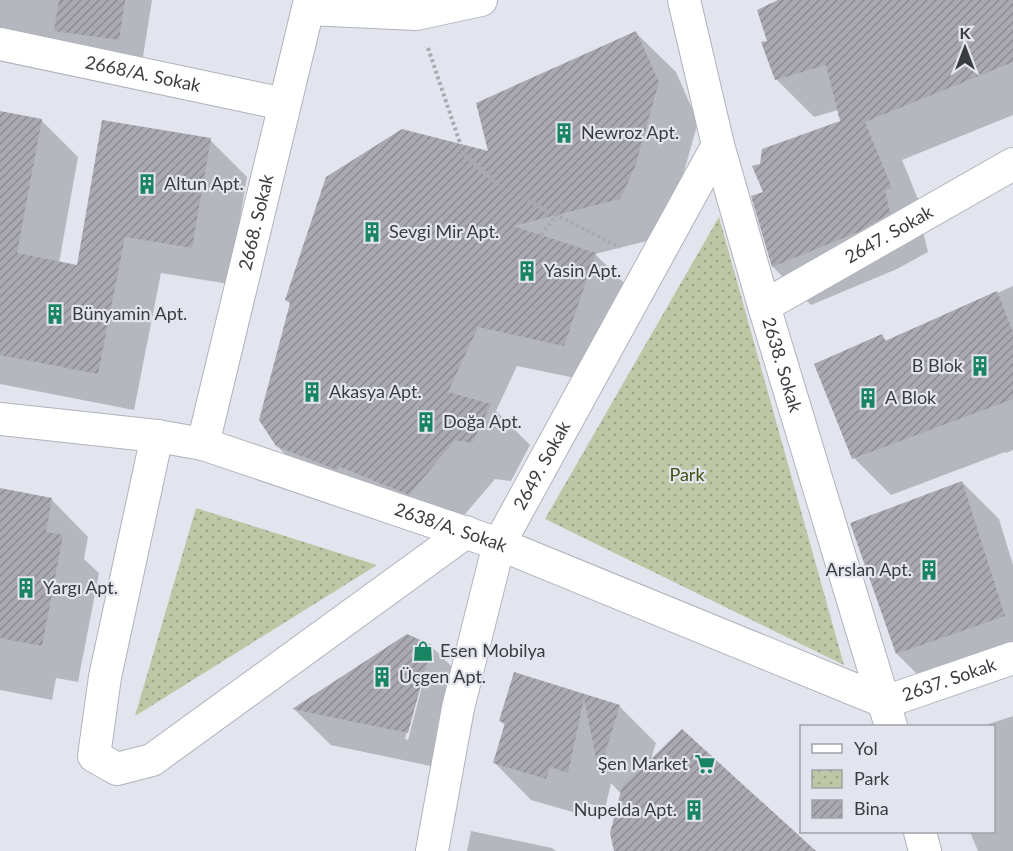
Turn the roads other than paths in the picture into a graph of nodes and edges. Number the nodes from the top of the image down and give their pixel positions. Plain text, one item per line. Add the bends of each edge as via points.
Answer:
1 (481, 0) edge
2 (684, 0) edge
3 (309, 4) edge
4 (0, 44) edge
5 (284, 104) junction
6 (718, 145) junction
7 (1013, 164) edge
8 (764, 306) junction
9 (0, 418) edge
10 (157, 436) junction
11 (203, 444) junction
12 (466, 532) junction
13 (499, 544) junction
14 (1013, 658) edge
15 (888, 714) edge
16 (920, 833) edge
17 (432, 851) edge
18 (925, 851) edge

1 - 3 street via 416,14
2 - 6 street, 2638. Sokak
3 - 5 street, 2668. Sokak
4 - 5 street, 2668/A. Sokak
5 - 11 street, 2668. Sokak
6 - 8 street, 2638. Sokak
6 - 13 street, 2649. Sokak
7 - 8 street, 2647. Sokak
8 - 15 street, 2638. Sokak
9 - 10 street, 2638/A. Sokak
10 - 11 street, 2638/A. Sokak
10 - 12 street via 105,677 94,756 117,769 152,760
11 - 12 street, 2638/A. Sokak
12 - 13 street, 2638/A. Sokak
13 - 15 street, 2638/A. Sokak
13 - 17 street, 2649. Sokak via 458,708
14 - 15 street, 2637. Sokak
16 - 18 street

